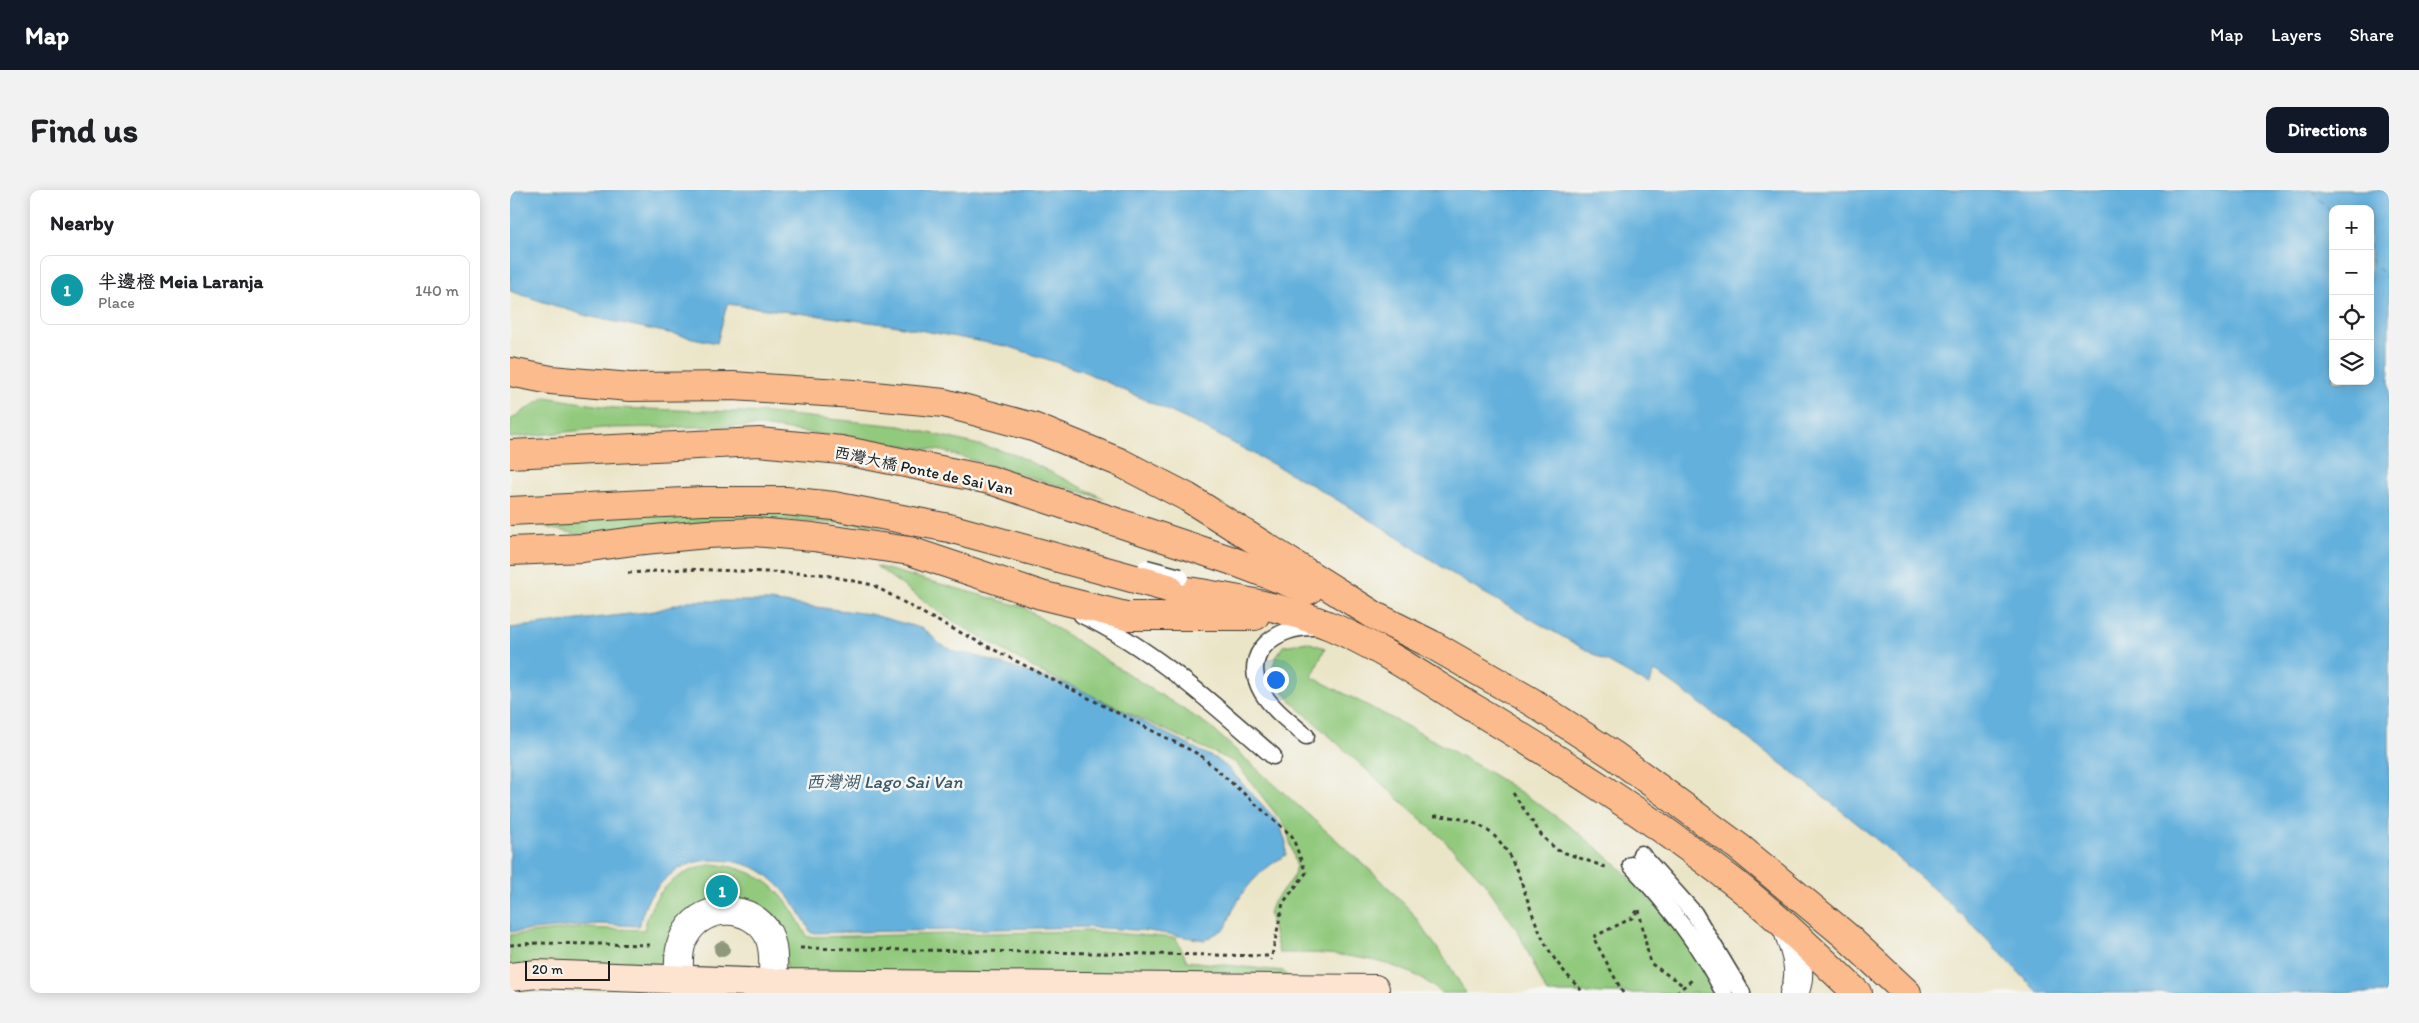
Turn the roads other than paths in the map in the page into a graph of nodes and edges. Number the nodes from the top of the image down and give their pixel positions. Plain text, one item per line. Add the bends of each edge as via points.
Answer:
1 (510, 372) edge
2 (510, 454) edge
3 (510, 462) edge
4 (510, 502) edge
5 (510, 511) edge
6 (510, 551) edge
7 (1174, 582) junction
8 (1288, 586) junction
9 (1041, 595) junction
10 (1324, 615) junction
11 (1377, 617) junction
12 (1306, 736) dead end
13 (1273, 756) dead end
14 (1788, 928) junction
15 (510, 977) edge
16 (773, 983) junction
17 (677, 985) edge
18 (1276, 990) edge
19 (1382, 991) edge
20 (1724, 993) edge
21 (1742, 993) edge
22 (1794, 993) edge
23 (1857, 993) edge
24 (1907, 993) edge

1 - 11 main road via 551,380 630,387 733,386 926,401 1033,427 1119,462 1187,497
2 - 8 main road, 西灣大橋 Ponte de Sai Van via 759,442 841,450 990,480
3 - 8 lane via 744,451 788,452 864,462 986,488
4 - 7 lane, bridge via 762,493 838,499 938,516
5 - 7 main road, bridge via 786,500 949,528
6 - 9 main road via 583,548 754,532 861,542 910,551
7 - 10 main road via 1258,604
8 - 10 main road, 西灣大橋 Ponte de Sai Van
9 - 10 main road via 1126,616
9 - 13 lane via 1104,625 1178,674
10 - 11 main road, 西灣大橋 Ponte de Sai Van
10 - 12 lane via 1270,640 1259,651 1255,666 1262,693
10 - 14 main road via 1584,774 1724,874
11 - 24 main road via 1532,702 1615,756 1740,848 1845,935
14 - 22 street via 1799,971
14 - 23 main road
15 - 17 street via 537,974
16 - 17 street
16 - 17 street via 772,947 767,933 744,913 728,910 712,912 687,931 680,945
16 - 18 street
18 - 19 street
20 - 21 lane via 1709,962 1636,859 1694,913

